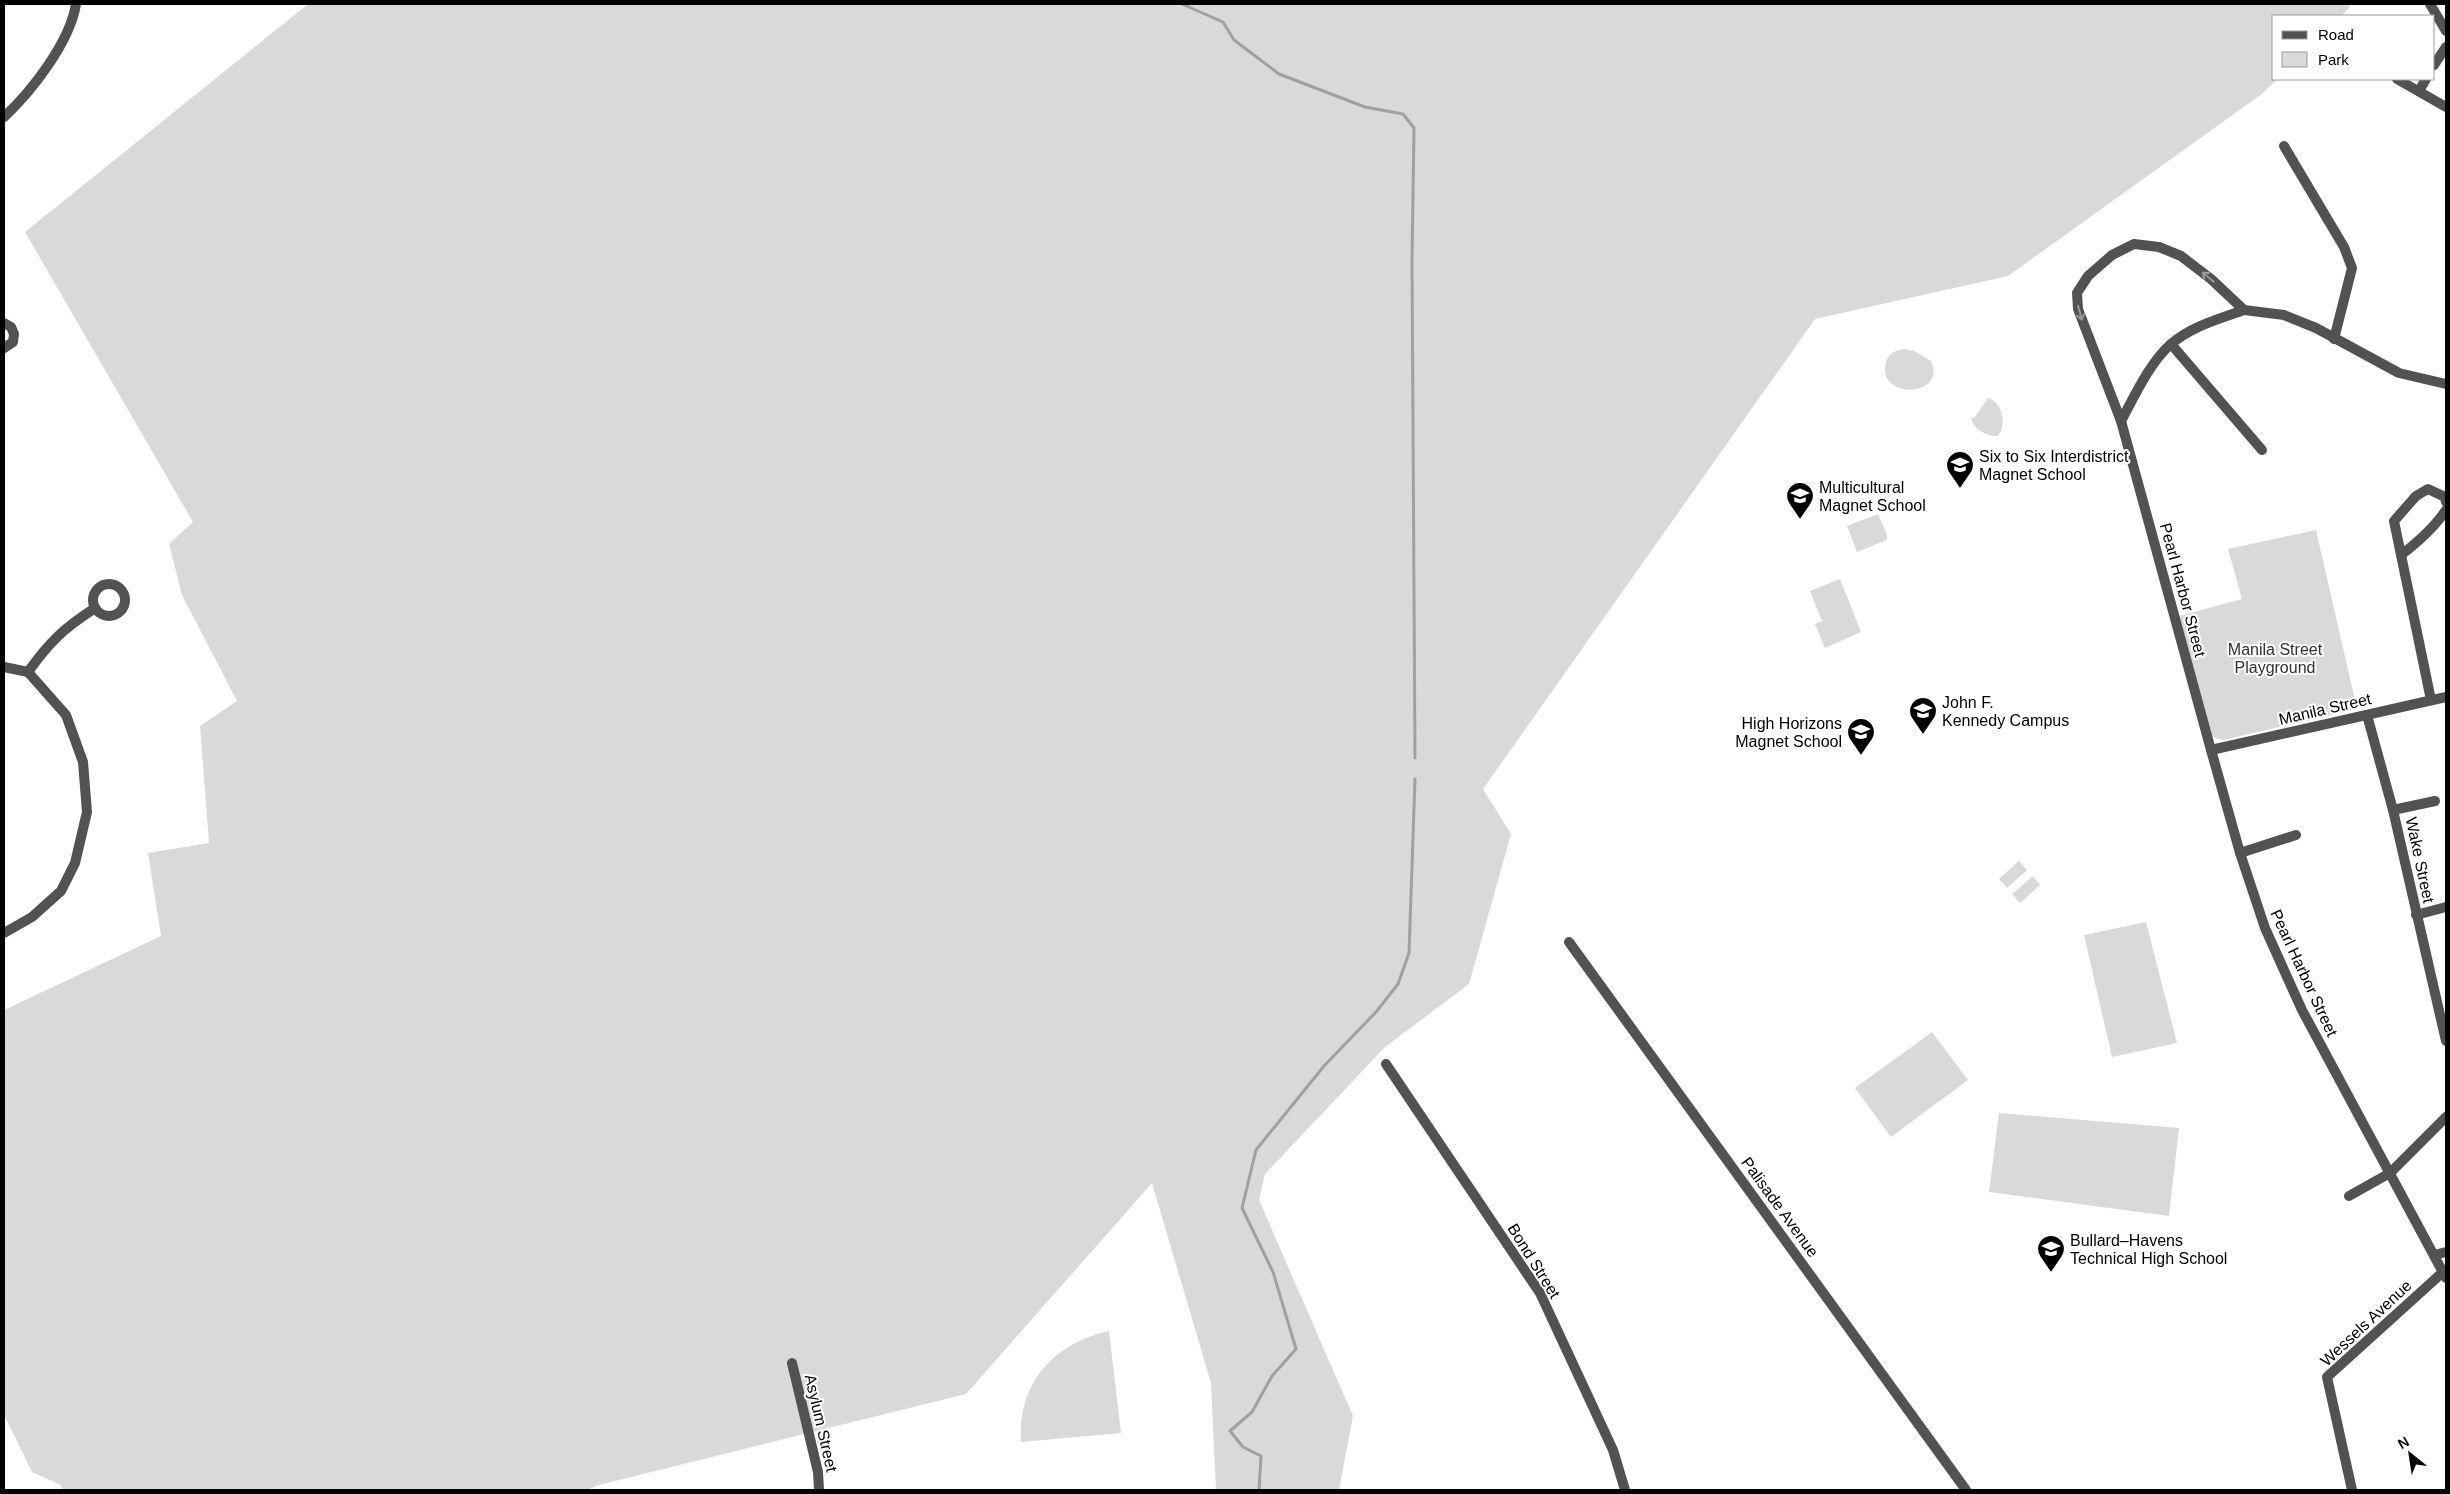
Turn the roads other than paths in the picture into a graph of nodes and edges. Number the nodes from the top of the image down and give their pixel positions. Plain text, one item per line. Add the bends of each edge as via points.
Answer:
1 (76, 4) edge
2 (2430, 4) edge
3 (2446, 31) edge
4 (2446, 47) edge
5 (2435, 64) edge
6 (2399, 80) edge
7 (2425, 80) edge
8 (2419, 91) junction
9 (2446, 107) edge
10 (4, 117) edge
11 (2284, 146) dead end
12 (2244, 310) junction
13 (4, 323) edge
14 (2334, 339) junction
15 (2170, 344) junction
16 (4, 348) edge
17 (2446, 384) edge
18 (2121, 421) junction
19 (2262, 450) dead end
20 (2446, 502) edge
21 (2446, 510) edge
22 (2401, 554) junction
23 (95, 608) dead end
24 (4, 667) edge
25 (28, 672) junction
26 (2446, 697) edge
27 (2431, 700) junction
28 (2367, 715) junction
29 (2211, 750) junction
30 (2435, 801) dead end
31 (2393, 810) junction
32 (2296, 835) dead end
33 (2240, 853) junction
34 (2446, 907) edge
35 (2416, 914) junction
36 (4, 933) edge
37 (1569, 942) dead end
38 (2444, 1024) edge
39 (2446, 1041) edge
40 (1386, 1064) dead end
41 (2446, 1117) edge
42 (2390, 1173) junction
43 (2349, 1196) dead end
44 (2446, 1252) edge
45 (2434, 1255) junction
46 (2445, 1275) edge
47 (792, 1363) dead end
48 (819, 1490) edge
49 (1625, 1490) edge
50 (1966, 1490) edge
51 (2352, 1490) edge

1 - 10 street via 62,41 44,72
2 - 3 street
4 - 5 street
6 - 8 street
7 - 8 street
8 - 9 street
11 - 14 street via 2344,248 2352,268
12 - 14 street via 2284,315
12 - 15 street via 2201,325
12 -> 18 street, Pearl Harbor Street via 2181,256 2159,247 2134,244 2112,255 2088,276 2077,293 2078,309
13 - 16 street via 14,334 13,342
14 - 17 street via 2399,374
15 - 18 street via 2142,381
15 - 19 street
18 - 29 street, Pearl Harbor Street
20 - 22 street via 2445,497 2428,489 2416,496 2394,521
21 - 22 street via 2416,544
22 - 27 street
23 - 25 street via 50,641
24 - 25 street
25 - 36 street via 66,715 83,762 88,812 75,863 61,891 32,916
26 - 27 street, Manila Street
27 - 28 street, Manila Street
28 - 29 street, Manila Street
28 - 31 street, Wake Street
29 - 33 street, Pearl Harbor Street
30 - 31 street
31 - 35 street, Wake Street
32 - 33 street
33 - 42 street, Pearl Harbor Street via 2265,928 2302,1010
34 - 35 street
35 - 38 street, Wake Street
37 - 50 street, Palisade Avenue
38 - 39 street, Wake Street
40 - 49 street, Bond Street via 1540,1293 1612,1450
41 - 42 street
42 - 43 street
42 - 45 street, Pearl Harbor Street
44 - 45 street
45 - 46 street, Pearl Harbor Street
46 - 51 street, Wessels Avenue via 2327,1377
47 - 48 street, Asylum Street via 818,1472

